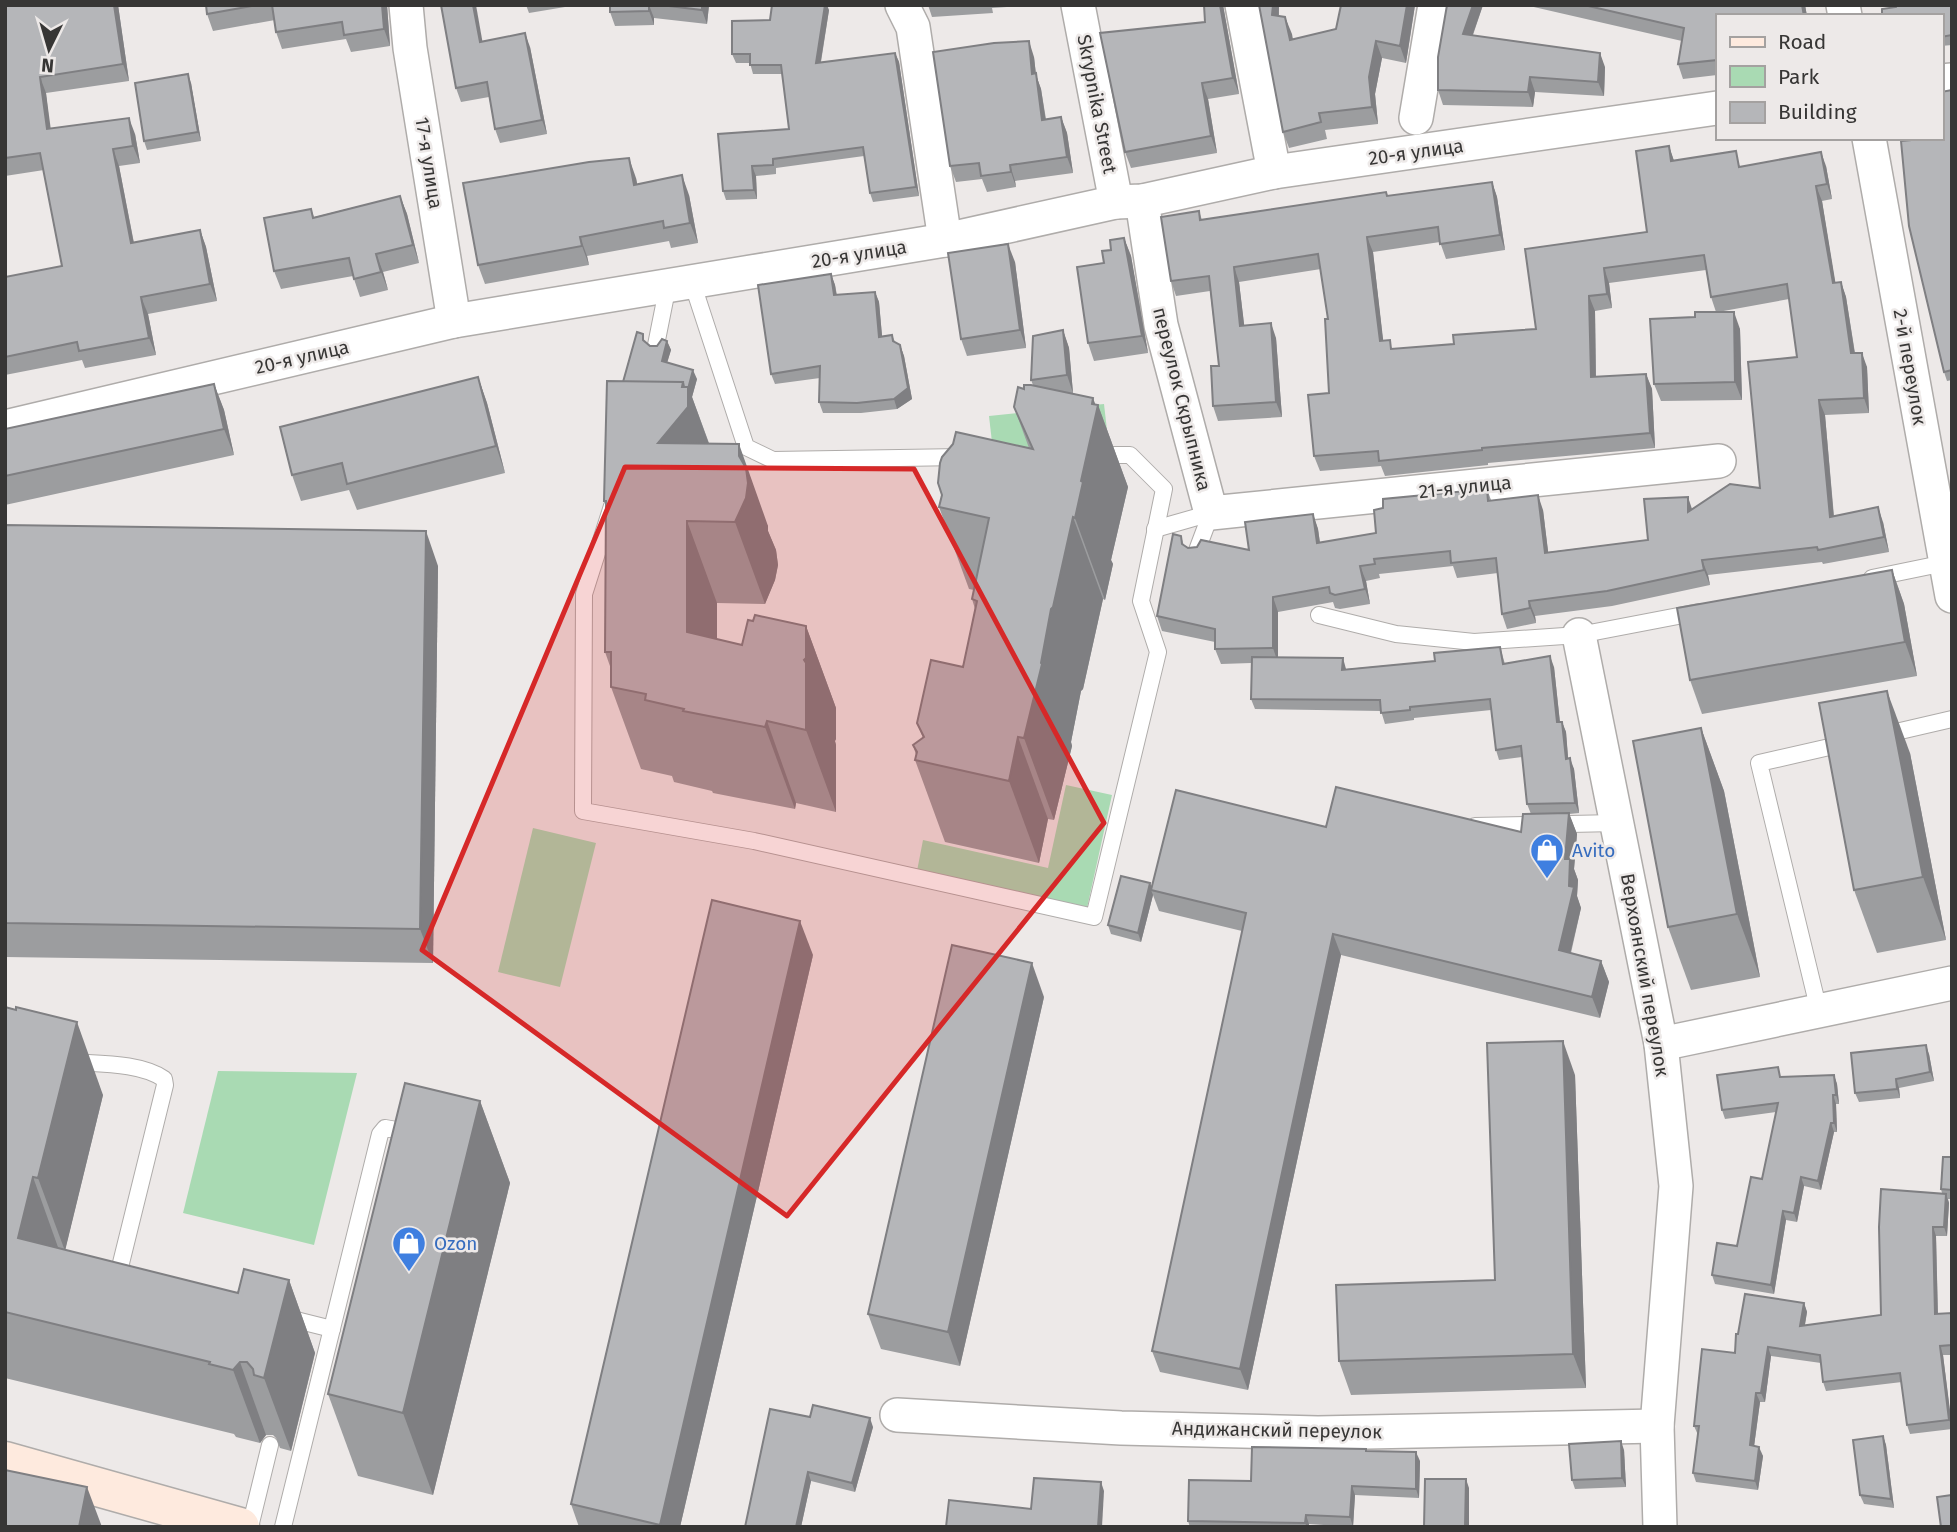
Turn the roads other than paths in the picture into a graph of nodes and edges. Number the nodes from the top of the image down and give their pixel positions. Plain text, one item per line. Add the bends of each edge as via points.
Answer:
1 (406, 5) edge
2 (902, 5) edge
3 (1078, 5) edge
4 (1242, 5) edge
5 (1435, 5) edge
6 (1716, 108) edge
7 (1416, 118) dead end
8 (1870, 140) edge
9 (1274, 172) junction
10 (1129, 202) junction
11 (945, 240) junction
12 (680, 284) junction
13 (454, 321) junction
14 (656, 345) edge
15 (5, 427) edge
16 (1075, 456) edge
17 (979, 457) edge
18 (1719, 461) dead end
19 (617, 491) edge
20 (1212, 513) junction
21 (1155, 529) junction
22 (1196, 553) edge
23 (1945, 563) junction
24 (1850, 582) edge
25 (1952, 596) edge
26 (1714, 609) edge
27 (1320, 615) dead end
28 (1579, 635) junction
29 (1952, 719) edge
30 (1463, 823) edge
31 (1616, 823) junction
32 (1952, 983) edge
33 (1819, 1011) junction
34 (1661, 1044) junction
35 (56, 1060) edge
36 (432, 1137) edge
37 (144, 1283) edge
38 (265, 1312) edge
39 (332, 1329) junction
40 (897, 1415) dead end
41 (1657, 1426) junction
42 (270, 1446) dead end
43 (5, 1461) edge
44 (240, 1527) edge
45 (250, 1527) edge
46 (284, 1527) edge
47 (1660, 1527) edge

1 - 13 street, 17-я улица
2 - 11 street via 913,27
3 - 10 street, Skrypnika Street
4 - 9 street
5 - 7 street
6 - 9 street, 20-я улица
8 - 23 street, 2-й переулок
9 - 10 street, 20-я улица
10 - 11 street, 20-я улица
10 - 20 street, переулок Скрыпника
11 - 12 street, 20-я улица
12 - 13 street, 20-я улица
12 - 14 lane
12 - 17 lane via 741,447 772,460
13 - 15 street, 20-я улица
16 - 21 lane via 1130,455 1164,489
18 - 20 street, 21-я улица
19 - 21 lane via 584,594 583,811 754,841 1094,917 1158,652 1141,601
20 - 21 lane
20 - 22 lane
23 - 24 lane
23 - 25 street, 2-й переулок
26 - 28 lane
27 - 28 lane via 1395,634 1474,642
28 - 31 street, Верхоянский переулок
29 - 33 lane via 1759,763
30 - 31 lane
31 - 34 street, Верхоянский переулок
32 - 33 street
33 - 34 street
34 - 41 street, Верхоянский переулок via 1675,1186
35 - 37 lane via 119,1065 164,1079 121,1263 122,1274
36 - 39 lane via 394,1128 385,1128 380,1134
38 - 39 lane
39 - 46 lane
40 - 41 street, Андижанский переулок via 1318,1433
41 - 47 street, Верхоянский переулок
42 - 45 lane
43 - 44 main road

